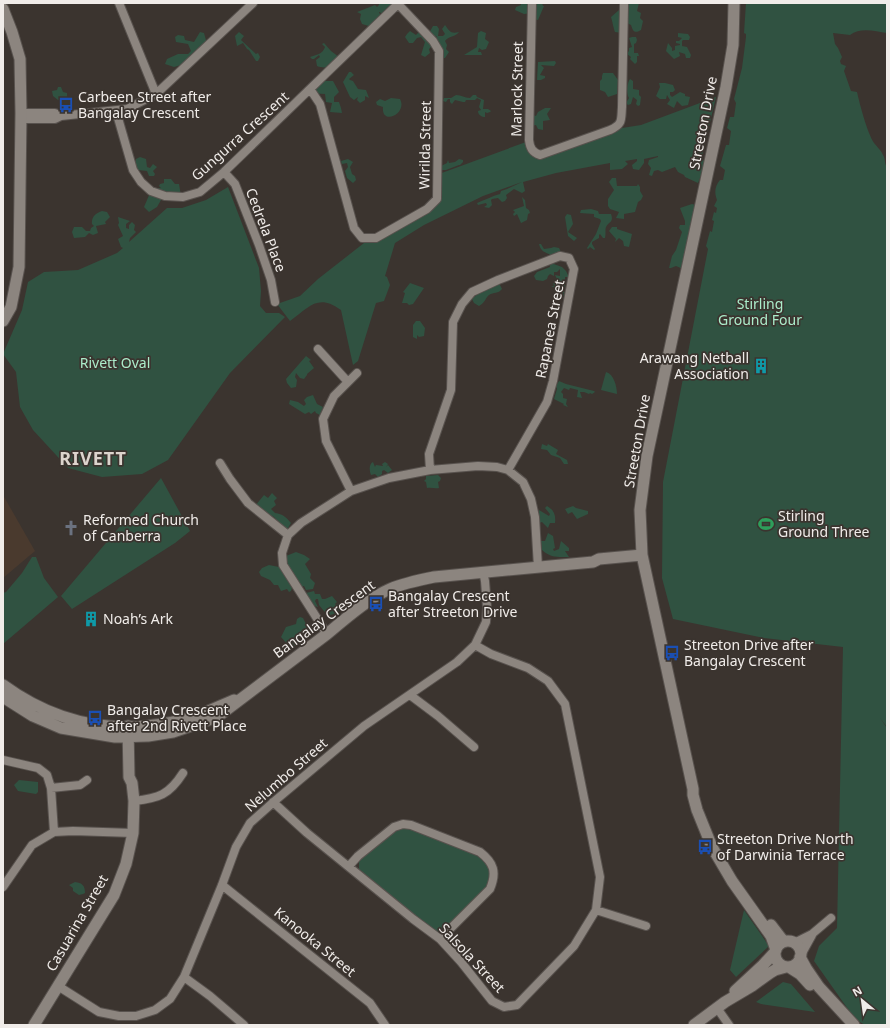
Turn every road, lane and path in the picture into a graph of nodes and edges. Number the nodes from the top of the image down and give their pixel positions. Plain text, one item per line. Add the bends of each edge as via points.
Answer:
1 (119, 3) edge
2 (253, 3) edge
3 (532, 3) edge
4 (624, 3) edge
5 (734, 3) edge
6 (398, 4) edge
7 (3, 11) edge
8 (310, 89) junction
9 (156, 94) junction
10 (116, 111) junction
11 (21, 116) junction
12 (224, 172) junction
13 (275, 302) dead end
14 (3, 321) edge
15 (318, 349) dead end
16 (357, 373) dead end
17 (348, 382) junction
18 (220, 463) dead end
19 (430, 470) junction
20 (508, 470) junction
21 (351, 491) junction
22 (288, 535) junction
23 (643, 559) junction
24 (538, 567) junction
25 (483, 572) junction
26 (327, 634) junction
27 (475, 645) junction
28 (3, 685) edge
29 (410, 695) junction
30 (3, 697) edge
31 (131, 731) junction
32 (474, 747) dead end
33 (3, 760) edge
34 (184, 773) dead end
35 (87, 780) dead end
36 (51, 788) junction
37 (134, 801) junction
38 (272, 802) junction
39 (54, 832) junction
40 (133, 832) junction
41 (349, 866) junction
42 (222, 885) junction
43 (3, 887) edge
44 (596, 910) junction
45 (831, 918) dead end
46 (646, 926) dead end
47 (812, 934) junction
48 (440, 939) junction
49 (782, 947) junction
50 (801, 956) junction
51 (788, 967) junction
52 (184, 976) junction
53 (58, 986) junction
54 (721, 1005) junction
55 (119, 1016) junction
56 (853, 1024) edge
57 (34, 1025) edge
58 (118, 1025) edge
59 (244, 1025) edge
60 (385, 1025) edge
61 (694, 1025) edge
62 (729, 1025) edge

1 - 9 street
2 - 9 street
3 - 4 street, Marlock Street via 529,140 530,148 540,155 620,125
5 - 23 street, Streeton Drive via 733,45 647,456 640,510
6 - 8 street, Gungurra Crescent
6 - 8 street, Wirilda Street via 433,41 439,52 437,199 427,209 376,238 362,238 354,228 320,104
7 - 11 street via 20,59
8 - 12 street, Gungurra Crescent
9 - 10 street via 127,109
10 - 11 street via 61,116 55,119
10 - 12 street, Gungurra Crescent via 133,170 151,191 165,196 183,197 200,192
11 - 14 street via 19,267 11,307
12 - 13 street, Cedrela Place via 235,184 259,245 271,280
15 - 17 street
16 - 17 street
17 - 21 street via 334,396 323,419 326,442
18 - 22 street via 248,503
19 - 20 street via 478,466
19 - 20 street, Rapanea Street via 429,454 451,390 453,322 462,304 472,292 498,280 560,256 569,258 574,269 547,402
19 - 21 street via 389,478
20 - 24 street via 523,482 532,499
21 - 22 street via 301,523
22 - 26 street via 282,553 283,566
23 - 24 street, Bangalay Crescent via 599,559 593,562
23 - 49 street, Streeton Drive via 693,789 721,852 775,932
24 - 25 street, Bangalay Crescent
25 - 26 street, Bangalay Crescent via 434,577 389,590
25 - 27 street, Nelumbo Street via 486,622
26 - 31 street, Bangalay Crescent via 217,717 173,732
27 - 29 street, Nelumbo Street via 457,662
27 - 44 street, Salsola Street via 528,668 548,681 565,704 600,877
28 - 31 street, Bangalay Crescent via 18,696 58,716
29 - 32 street
29 - 38 street, Nelumbo Street via 364,726
30 - 31 street, Bangalay Crescent via 33,716 60,728 115,737
31 - 37 street, Casuarina Street via 129,777
33 - 36 street via 38,768 47,775
34 - 37 street via 175,785 163,794
35 - 36 street via 80,785
36 - 39 street
37 - 40 street, Casuarina Street
38 - 41 street, Salsola Street
38 - 42 street, Nelumbo Street via 250,823 236,847
39 - 40 street
39 - 43 street via 32,845
40 - 53 street, Casuarina Street via 126,864 114,895
41 - 48 street, Salsola Street
41 - 48 street via 394,827 403,824 480,852 489,860 494,870 494,880 490,889
42 - 52 street, Nelumbo Street
42 - 60 street, Kanooka Street via 370,1003
44 - 46 street
44 - 48 street, Salsola Street via 574,946 517,1005 504,1007 492,1002
45 - 47 street
47 - 49 street
47 - 50 street
49 - 50 street via 799,948
49 - 51 street via 776,959
49 - 54 street
50 - 51 street via 796,964
50 - 56 street via 819,987
51 - 54 street via 775,970
51 - 56 street via 806,979 821,1000 844,1023
52 - 55 street, Nelumbo Street via 170,999 155,1010 136,1016
52 - 59 street
53 - 55 street, Nelumbo Street via 99,1012
53 - 57 street, Casuarina Street
54 - 61 street
54 - 62 street
55 - 58 street

